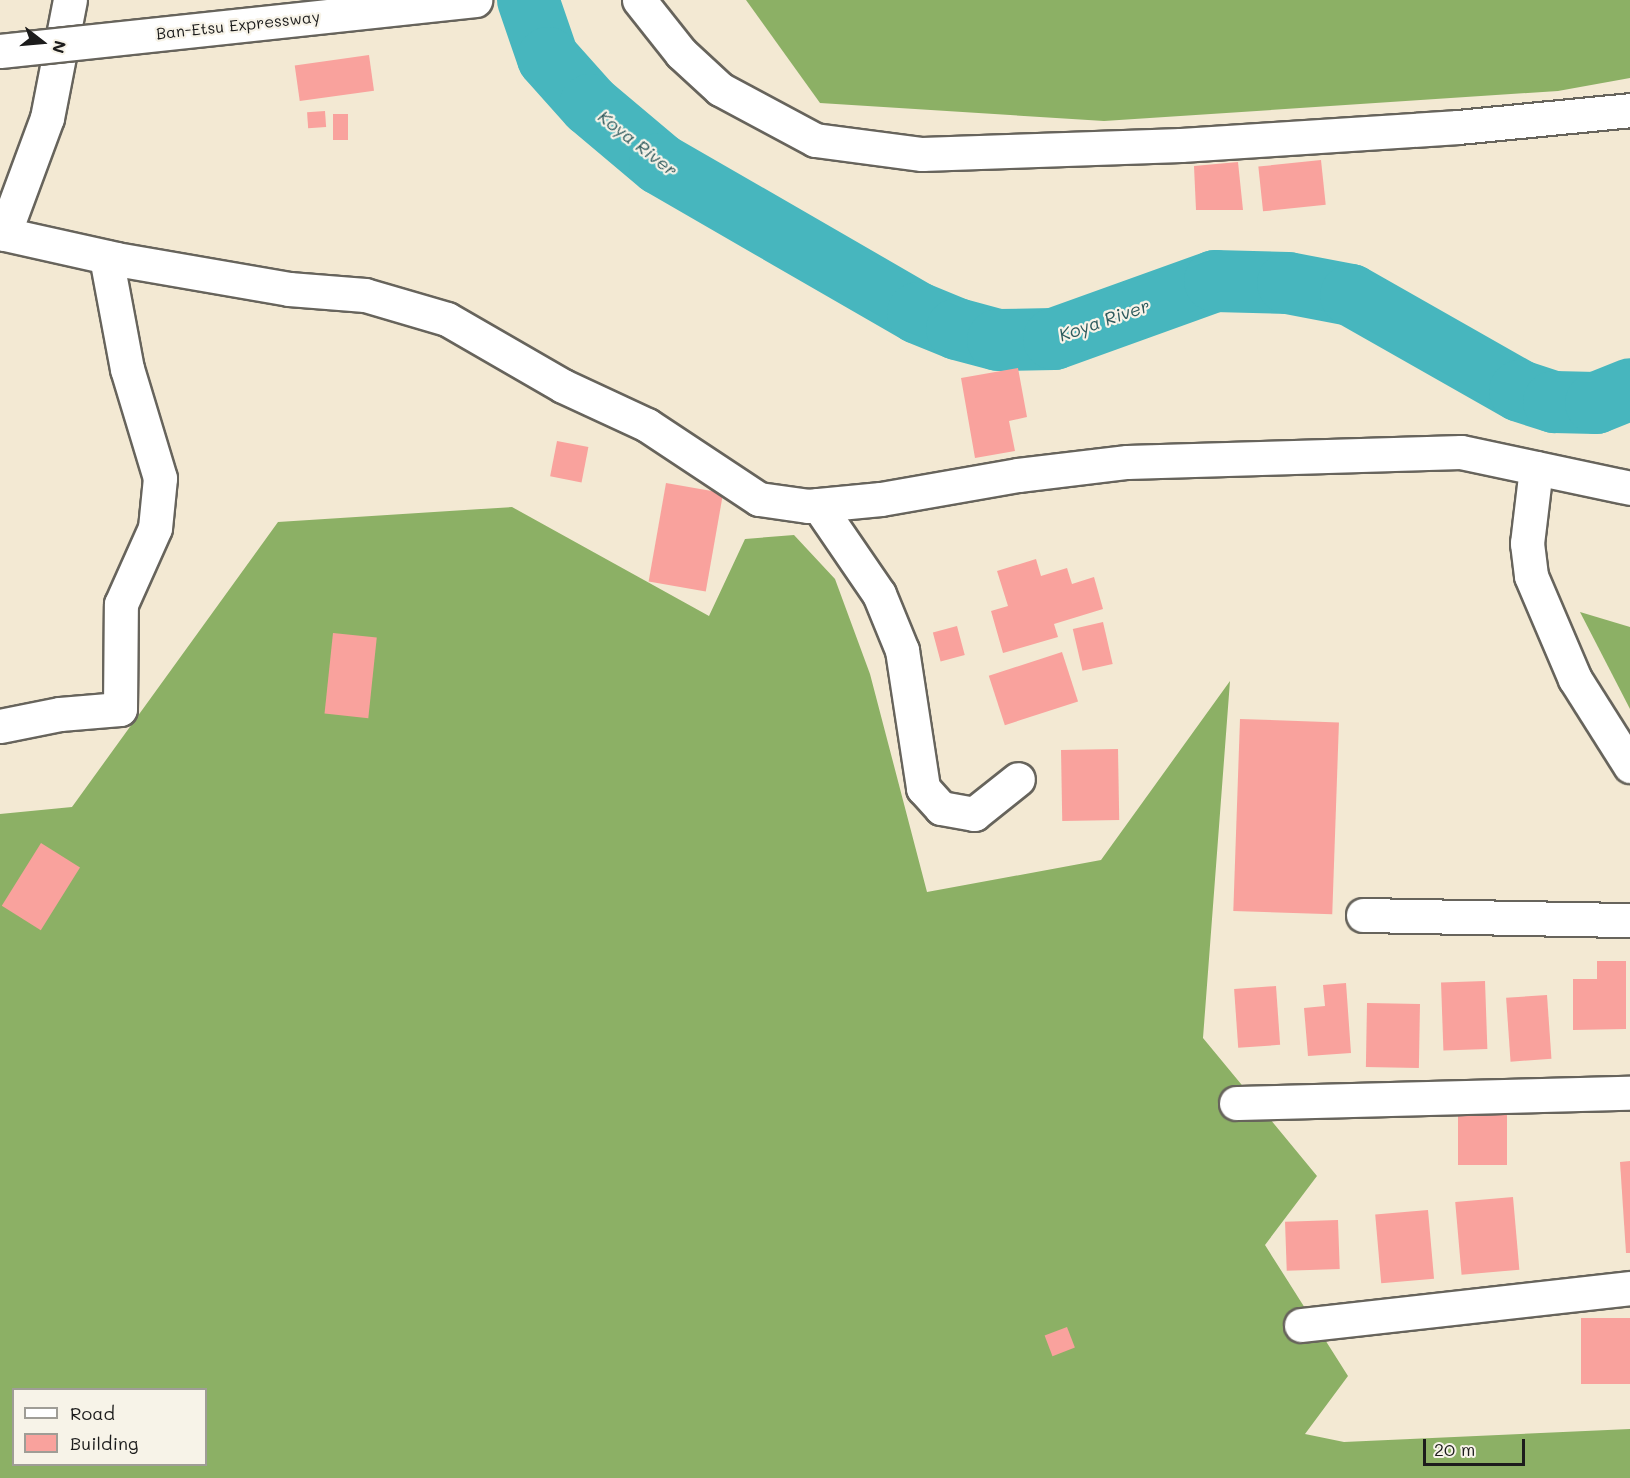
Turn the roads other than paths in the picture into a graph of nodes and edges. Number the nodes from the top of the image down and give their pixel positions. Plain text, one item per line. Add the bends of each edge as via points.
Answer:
1 (70, 0) edge
2 (475, 0) edge
3 (639, 0) edge
4 (0, 51) edge
5 (1630, 110) edge
6 (2, 234) edge
7 (106, 257) junction
8 (1536, 468) junction
9 (1630, 488) edge
10 (818, 505) junction
11 (0, 726) edge
12 (1630, 766) edge
13 (1018, 779) dead end
14 (1363, 915) dead end
15 (1630, 920) edge
16 (1630, 1093) edge
17 (1236, 1103) dead end
18 (1630, 1288) edge
19 (1301, 1325) dead end

1 - 6 main road via 47,118
2 - 4 main road, Ban-Etsu Expressway, bridge
3 - 5 main road via 681,52 720,89 815,140 922,154 1227,142 1458,127
6 - 7 main road
7 - 10 main road via 289,289 365,295 447,319 563,386 647,425 759,498
7 - 11 main road via 127,369 160,478 155,528 122,604 120,709 60,714
8 - 9 main road
8 - 10 main road via 1461,452 1127,462
8 - 12 main road via 1527,543 1532,576 1575,679
10 - 13 main road via 879,594 902,650 923,788 940,808 974,814
14 - 15 main road
16 - 17 main road
18 - 19 main road

